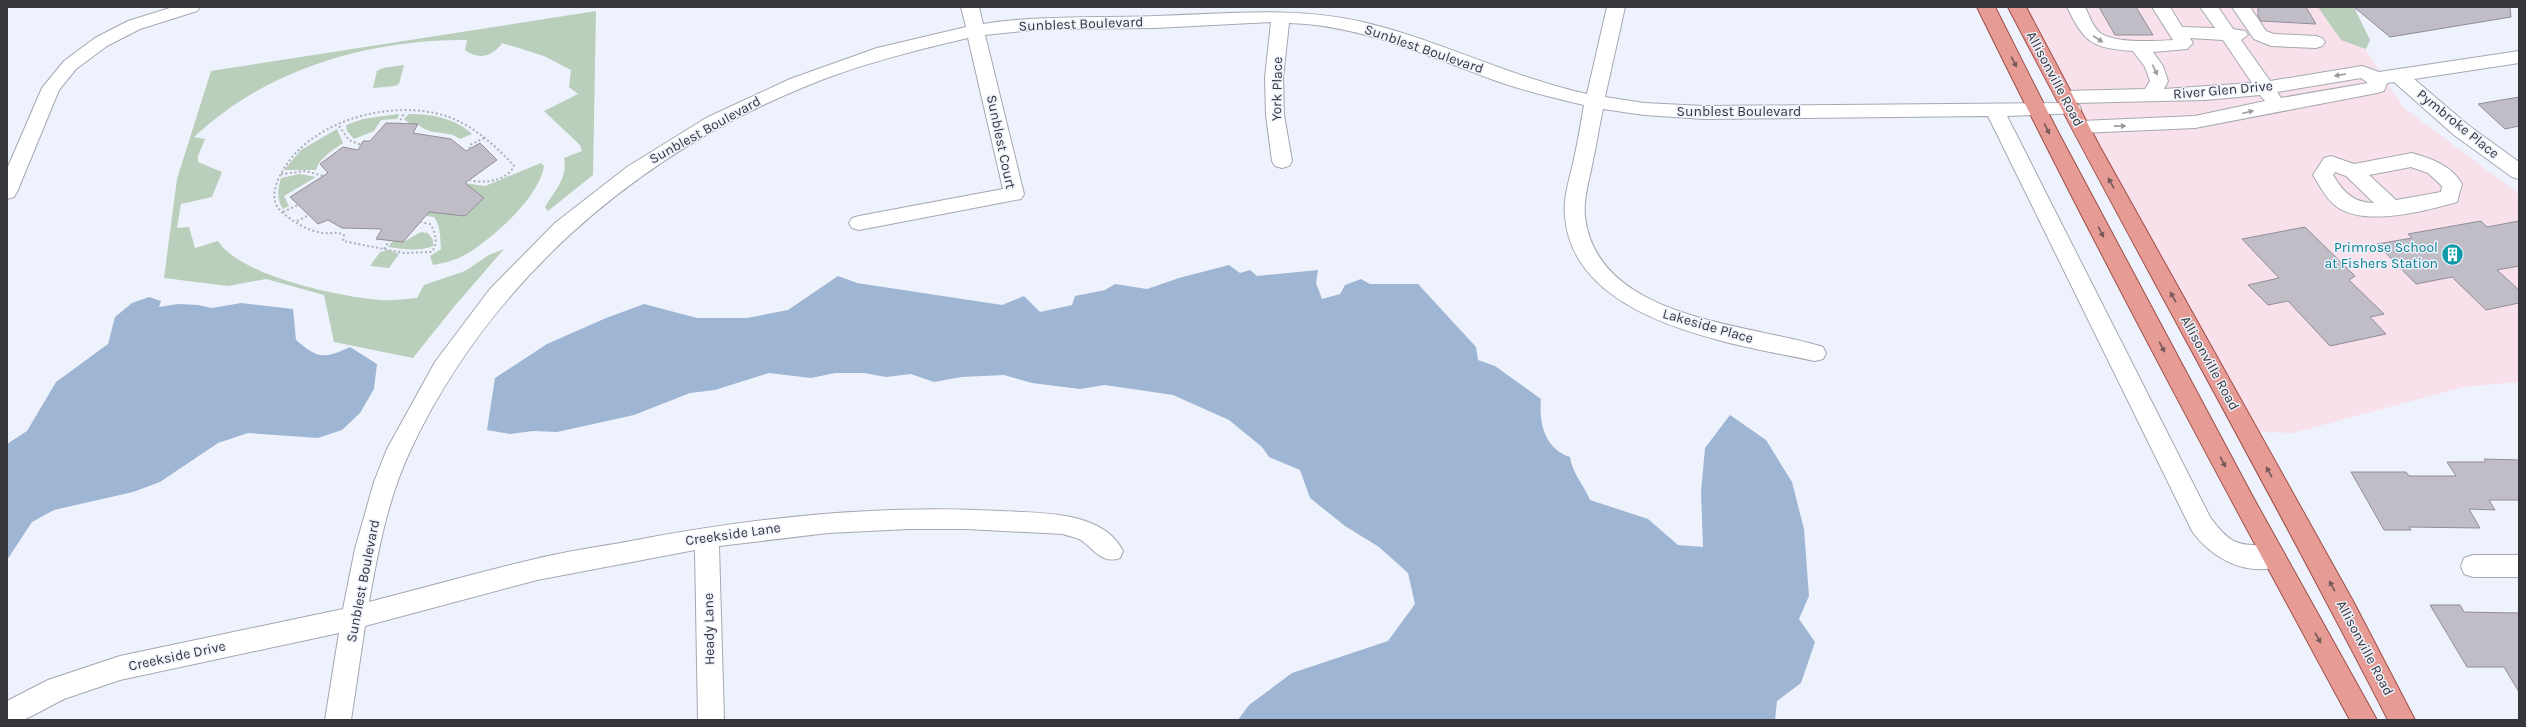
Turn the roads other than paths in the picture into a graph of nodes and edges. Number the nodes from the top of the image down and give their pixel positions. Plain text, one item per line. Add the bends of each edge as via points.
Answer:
1 (191, 7) edge
2 (970, 7) edge
3 (1616, 7) edge
4 (1986, 7) edge
5 (2017, 7) edge
6 (2076, 7) edge
7 (2161, 7) edge
8 (2209, 7) edge
9 (2241, 7) edge
10 (1281, 16) junction
11 (975, 30) junction
12 (2178, 32) junction
13 (2228, 34) junction
14 (2260, 35) junction
15 (2316, 42) dead end
16 (2138, 45) junction
17 (2519, 57) edge
18 (2398, 76) junction
19 (2378, 78) junction
20 (2266, 88) junction
21 (2150, 96) junction
22 (1594, 102) junction
23 (2276, 105) junction
24 (2037, 109) junction
25 (1995, 110) junction
26 (2073, 111) junction
27 (1282, 161) dead end
28 (2353, 171) junction
29 (2519, 172) edge
30 (7, 192) edge
31 (2392, 208) junction
32 (858, 223) dead end
33 (1815, 353) dead end
34 (707, 537) junction
35 (1111, 551) dead end
36 (2274, 558) junction
37 (2473, 566) dead end
38 (2519, 566) edge
39 (355, 618) junction
40 (7, 715) edge
41 (338, 720) edge
42 (711, 720) edge
43 (2364, 720) edge
44 (2402, 720) edge

1 - 30 street via 134,25 101,42 70,65 51,88
2 - 11 street
3 - 22 street, Lakeside Place
4 -> 24 main road, Allisonville Road
5 - 26 main road, Allisonville Road
6 -> 16 street via 2089,32 2096,38 2105,43
7 - 12 street
8 - 13 street
9 - 14 street
10 - 11 street, Sunblest Boulevard via 1243,15 1149,22 1046,22
10 - 22 street, Sunblest Boulevard via 1333,21 1367,28 1404,39 1500,76
10 - 27 street, York Place via 1274,78 1275,115
11 - 32 street, Sunblest Court via 1014,194
11 - 39 street, Sunblest Boulevard via 856,62 806,79 748,104 693,133 636,170 598,198 552,238 475,323 424,398 399,449 376,512 364,561
12 - 13 street
12 - 16 street via 2184,43 2181,45
13 - 14 street
13 - 20 street
14 - 15 street via 2271,40
16 -> 21 street via 2159,81
17 - 18 street, River Glen Drive
18 - 19 street, River Glen Drive
18 - 29 street, Pymbroke Place via 2461,130
19 -> 20 street, River Glen Drive via 2362,72
19 - 23 street, River Glen Drive via 2377,87
20 - 21 street, River Glen Drive
20 - 23 street
21 - 26 street, River Glen Drive
22 - 25 street, Sunblest Boulevard via 1648,109 1711,112
22 - 33 street, Lakeside Place via 1575,217 1584,249 1600,272 1635,301 1668,316 1695,325
26 -> 23 street, River Glen Drive via 2195,122
24 - 25 street, Sunblest Boulevard
24 - 26 street, Sunblest Boulevard
24 -> 36 main road, Allisonville Road
25 - 36 street via 2201,524 2216,543 2236,556
44 -> 26 main road, Allisonville Road
28 - 31 street
28 - 31 street via 2331,163 2323,175 2331,190 2344,204 2361,211
28 - 31 street via 2412,160 2435,168 2452,184 2450,197
34 - 35 street, Creekside Lane via 842,522 966,519 1063,524 1086,531
34 - 39 street, Creekside Lane via 537,569
34 - 42 street, Heady Lane
36 -> 43 main road, Allisonville Road
37 - 38 street
39 - 40 street, Creekside Drive via 120,668 57,689
39 - 41 street, Sunblest Boulevard

